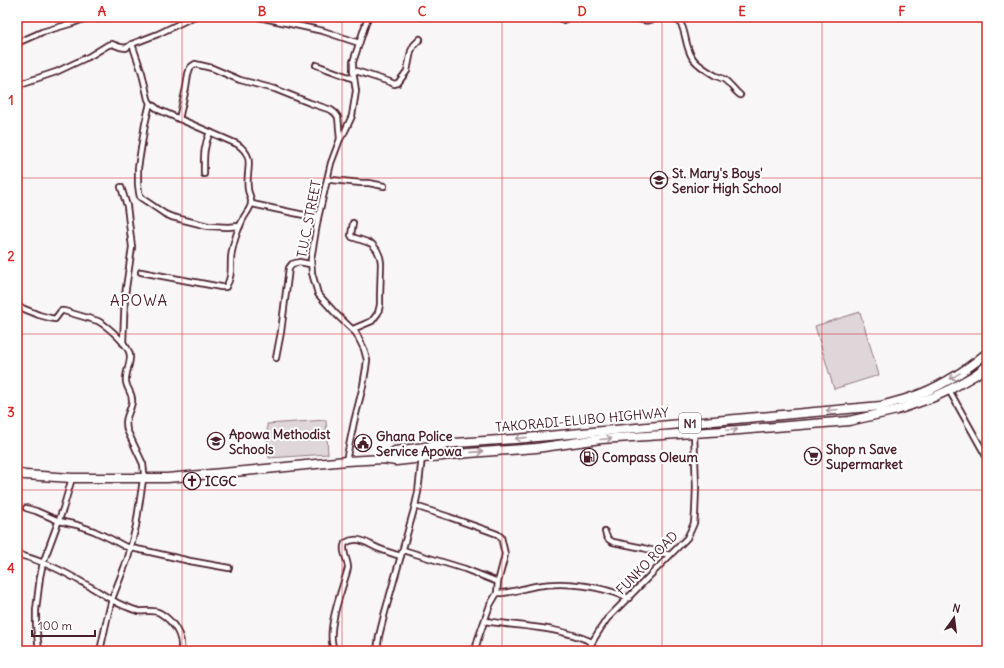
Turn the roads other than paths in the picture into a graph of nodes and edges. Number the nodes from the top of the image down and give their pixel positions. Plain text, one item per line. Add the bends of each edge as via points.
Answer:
1 (89, 17) edge
2 (193, 17) edge
3 (259, 17) edge
4 (368, 17) edge
5 (558, 17) edge
6 (568, 17) edge
7 (636, 17) edge
8 (661, 17) edge
9 (676, 17) edge
10 (420, 39) dead end
11 (17, 43) edge
12 (359, 43) junction
13 (132, 44) junction
14 (316, 65) dead end
15 (353, 70) junction
16 (354, 79) junction
17 (17, 85) edge
18 (740, 96) dead end
19 (150, 103) junction
20 (179, 119) junction
21 (210, 132) junction
22 (340, 139) junction
23 (204, 174) dead end
24 (327, 180) junction
25 (384, 186) dead end
26 (121, 187) dead end
27 (252, 204) junction
28 (318, 218) junction
29 (353, 223) dead end
30 (240, 226) junction
31 (310, 264) junction
32 (141, 272) dead end
33 (17, 306) edge
34 (353, 329) junction
35 (123, 343) junction
36 (987, 353) edge
37 (276, 358) dead end
38 (987, 366) edge
39 (949, 390) junction
40 (694, 433) junction
41 (422, 457) junction
42 (987, 458) edge
43 (383, 459) junction
44 (346, 461) junction
45 (17, 473) edge
46 (72, 478) junction
47 (143, 478) junction
48 (415, 506) junction
49 (26, 508) dead end
50 (59, 521) junction
51 (605, 532) dead end
52 (131, 548) junction
53 (403, 550) junction
54 (17, 554) edge
55 (670, 555) junction
56 (402, 556) junction
57 (44, 563) junction
58 (230, 568) dead end
59 (498, 582) junction
60 (497, 593) junction
61 (629, 598) junction
62 (112, 599) junction
63 (484, 621) junction
64 (592, 642) junction
65 (39, 651) edge
66 (100, 651) edge
67 (181, 651) edge
68 (335, 651) edge
69 (377, 651) edge
70 (475, 651) edge
71 (588, 651) edge

1 - 11 street
2 - 13 street
3 - 12 street via 323,31
4 - 12 street, T.U.C. STREET
5 - 6 street via 563,20
7 - 8 street via 644,21
9 - 18 street via 679,19 692,58 700,66 727,81
10 - 15 street via 411,52 407,71 398,83 394,84
12 - 15 street, T.U.C. STREET
13 - 17 street via 126,48 108,45 56,72
13 - 19 street
14 - 16 street
15 - 16 street, T.U.C. STREET
16 - 22 street, T.U.C. STREET via 356,91 352,116
19 - 20 street
19 - 30 street via 138,168 140,197 172,217 208,226
20 - 21 street
20 - 22 street via 188,74 195,64 331,110 338,117
21 - 23 street via 204,150
21 - 27 street via 237,144 248,155 248,188
22 - 24 street, T.U.C. STREET
24 - 25 street
24 - 28 street, T.U.C. STREET
26 - 35 street via 127,206 132,247 125,295
27 - 28 street
27 - 30 street
28 - 31 street, T.U.C. STREET
29 - 34 street via 352,237 372,244 381,263 378,314 372,321
30 - 32 street via 231,254 230,280 226,287
31 - 34 street, T.U.C. STREET via 318,294
31 - 37 street via 299,262 289,268
33 - 35 street via 55,319 64,311 98,321 116,334
34 - 44 street, T.U.C. STREET via 367,360
35 - 47 street via 131,355 126,382 132,395 132,403 126,424 143,464
36 -> 43 highway, TAKORADI-ELUBO HIGHWAY / N1 via 943,383 909,398 881,406 455,443 395,451
38 - 39 highway, TAKORADI-ELUBO HIGHWAY / N1
40 -> 39 highway, TAKORADI-ELUBO HIGHWAY / N1 via 848,421 897,410
39 - 42 street
41 -> 40 highway, TAKORADI-ELUBO HIGHWAY / N1
40 - 55 street, FUNKO ROAD via 694,522 687,538
41 - 43 highway, TAKORADI-ELUBO HIGHWAY / N1 via 396,461
41 - 48 street
43 - 44 highway, TAKORADI-ELUBO HIGHWAY / N1
44 - 47 highway, TAKORADI-ELUBO HIGHWAY / N1 via 187,477
45 - 46 highway, TAKORADI-ELUBO HIGHWAY / N1
46 - 47 highway, TAKORADI-ELUBO HIGHWAY / N1
46 - 50 street
47 - 52 street
48 - 53 street
48 - 59 street via 501,537 505,554
49 - 50 street
50 - 52 street via 77,525
50 - 57 street
51 - 55 street via 608,540 613,542
52 - 58 street via 190,562
52 - 62 street
53 - 56 street
53 - 59 street
54 - 57 street
55 - 61 street, FUNKO ROAD
56 - 68 street via 362,540 350,540 345,543 343,547 348,568 332,625 331,639
56 - 69 street via 385,612
57 - 62 street
57 - 65 street via 36,610
59 - 60 street
60 - 61 street via 505,594 541,585 575,584
60 - 63 street
61 - 64 street, FUNKO ROAD via 607,619
62 - 66 street
62 - 67 street via 138,611 157,611 169,619 181,641
63 - 64 street via 544,628
63 - 70 street
64 - 71 street, FUNKO ROAD

